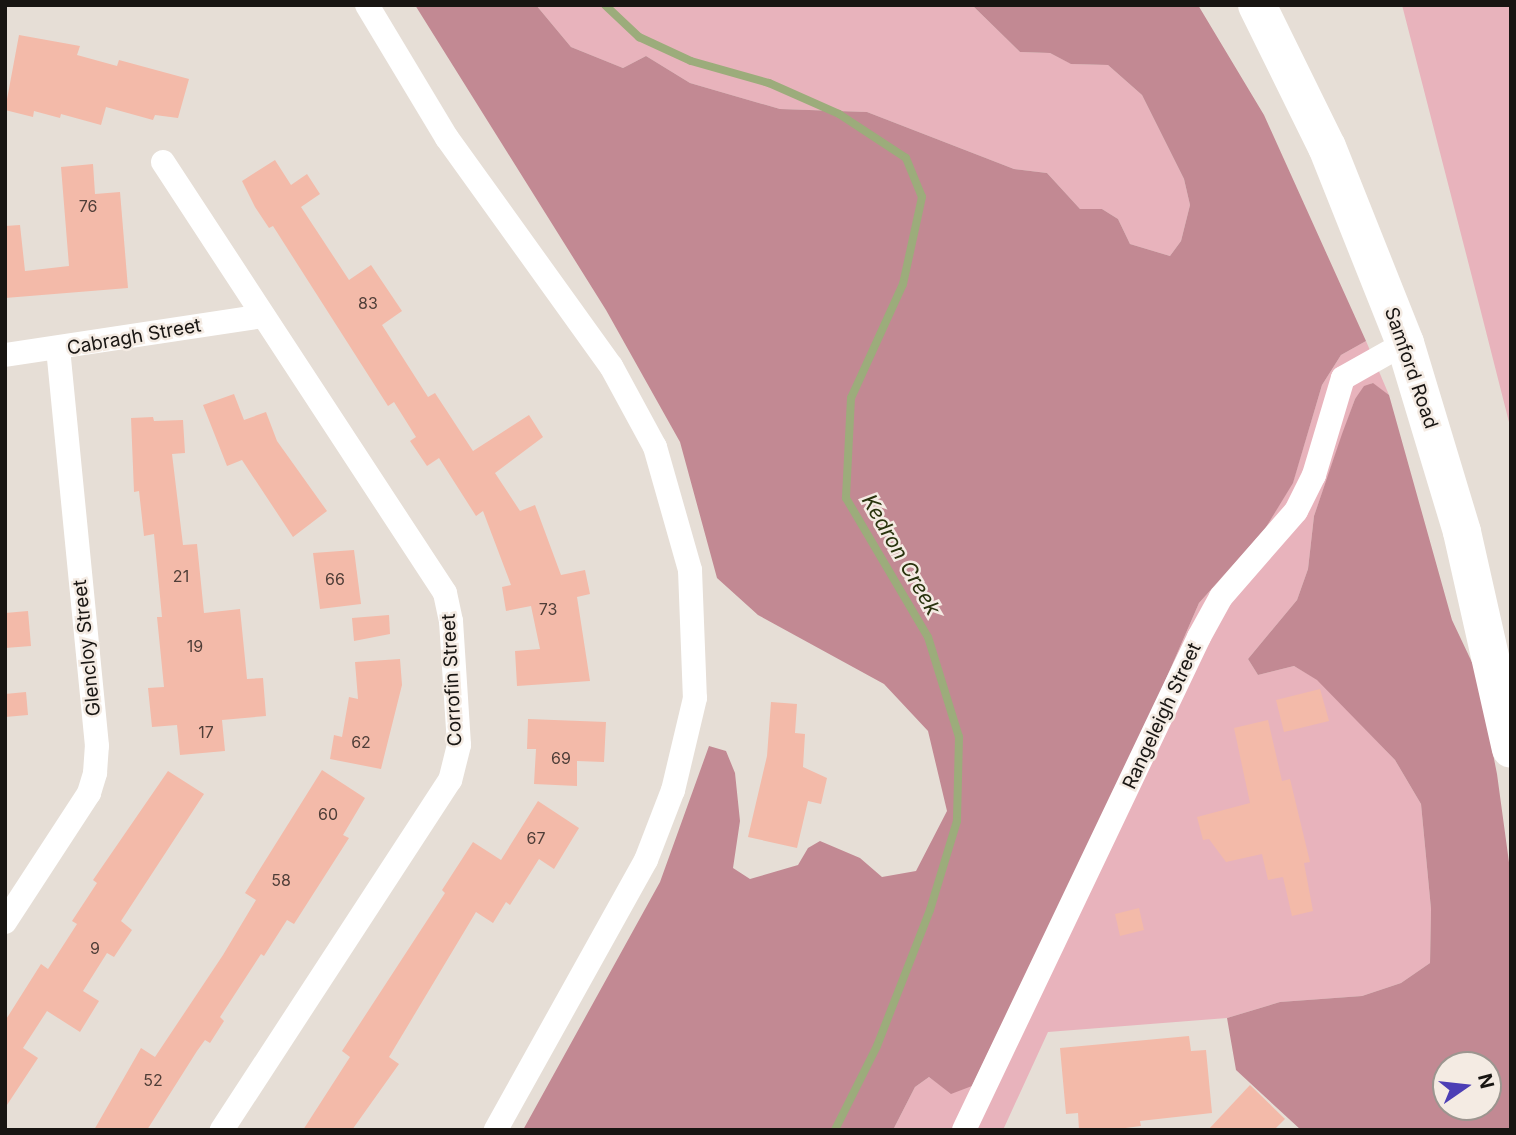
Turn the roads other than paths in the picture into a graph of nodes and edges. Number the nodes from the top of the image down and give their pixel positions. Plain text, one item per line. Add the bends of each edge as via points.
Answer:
1 (367, 5) edge
2 (1257, 5) edge
3 (163, 162) dead end
4 (262, 316) junction
5 (1405, 343) junction
6 (58, 350) junction
7 (5, 355) edge
8 (1511, 749) edge
9 (5, 922) edge
10 (222, 1130) edge
11 (496, 1130) edge
12 (964, 1130) edge

1 - 11 street via 447,138 611,366 656,447 690,570 695,698 673,790 646,860
2 - 5 main road, Samford Road via 1327,147
3 - 4 street, Corrofin Street
4 - 6 street, Cabragh Street
4 - 10 street, Corrofin Street via 445,593 459,745 445,789
5 - 8 main road, Samford Road via 1462,532
5 - 12 street, Rangeleigh Street via 1343,378 1314,475 1296,511 1221,597 1199,637
6 - 7 street, Cabragh Street
6 - 9 street, Glencloy Street via 97,746 95,773 89,793

